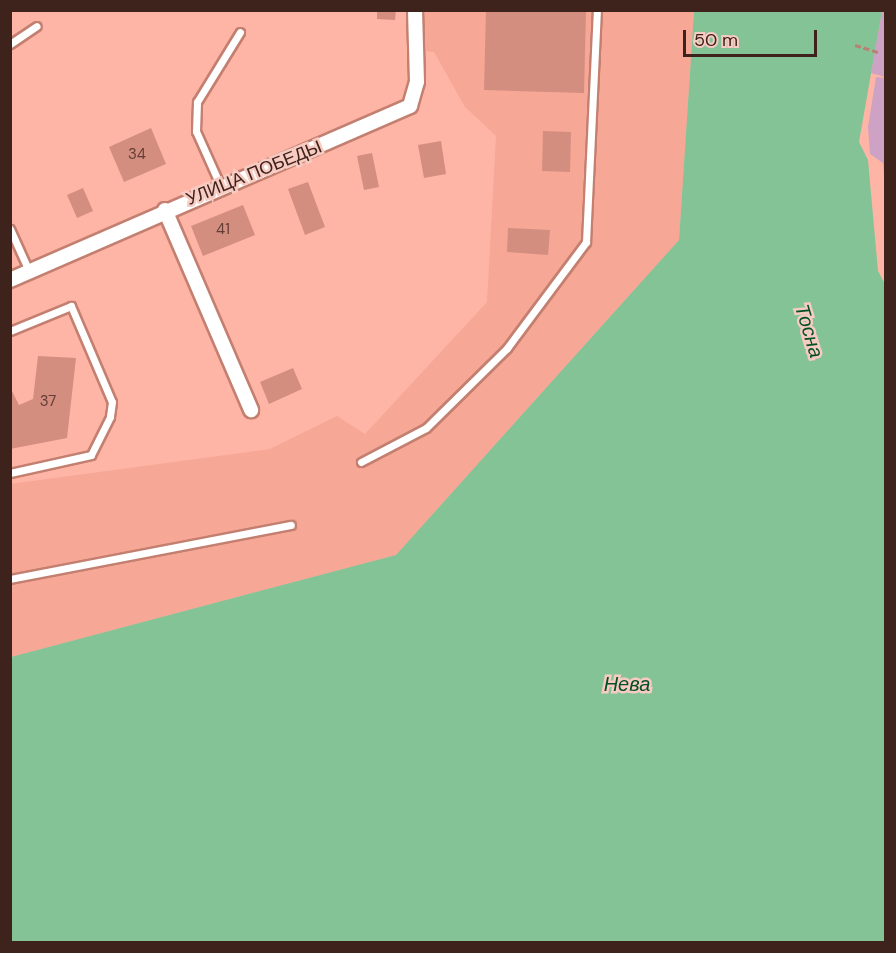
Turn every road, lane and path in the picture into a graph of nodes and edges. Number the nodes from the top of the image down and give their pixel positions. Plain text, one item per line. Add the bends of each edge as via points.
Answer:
1 (415, 10) edge
2 (597, 10) edge
3 (37, 26) dead end
4 (240, 32) dead end
5 (10, 44) edge
6 (855, 45) dead end
7 (878, 52) dead end
8 (221, 187) junction
9 (165, 210) junction
10 (10, 229) edge
11 (29, 271) junction
12 (10, 280) edge
13 (10, 331) edge
14 (251, 410) dead end
15 (361, 462) dead end
16 (10, 473) edge
17 (291, 525) dead end
18 (10, 579) edge

1 - 8 street, УЛИЦА ПОБЕДЫ via 417,82 410,106
2 - 15 lane via 586,242 507,348 426,428
3 - 5 lane
4 - 8 lane via 197,102 196,132
6 - 7 path
8 - 9 street, УЛИЦА ПОБЕДЫ
9 - 11 street, УЛИЦА ПОБЕДЫ
9 - 14 street
10 - 11 lane
11 - 12 street, УЛИЦА ПОБЕДЫ
13 - 16 lane via 71,306 112,402 110,417 91,455
17 - 18 lane

